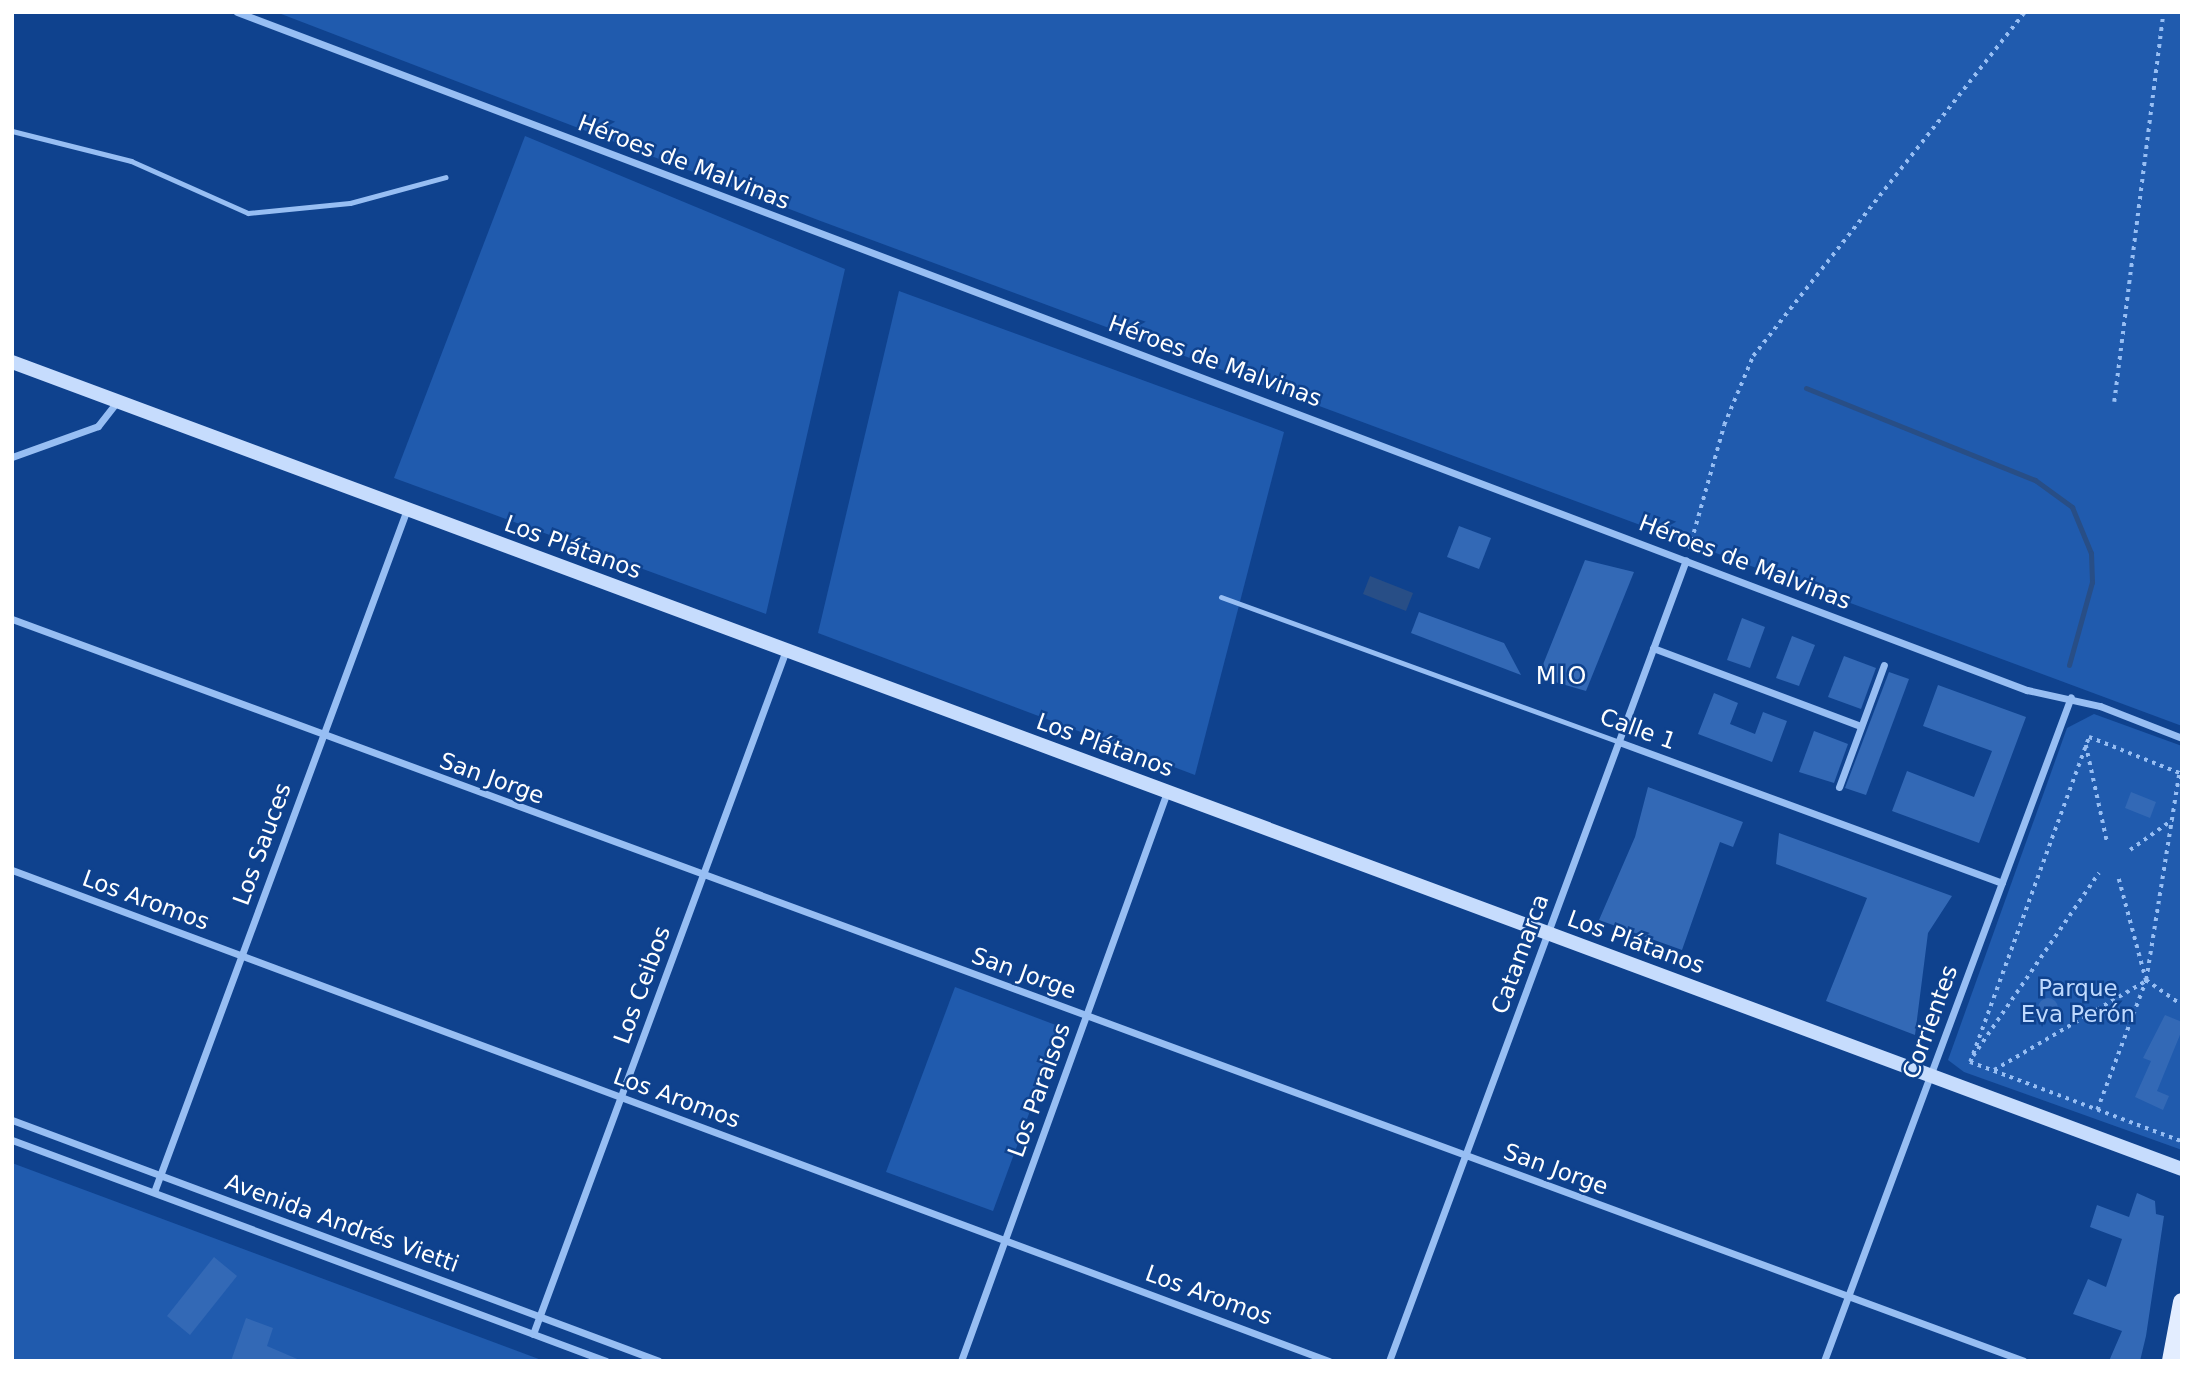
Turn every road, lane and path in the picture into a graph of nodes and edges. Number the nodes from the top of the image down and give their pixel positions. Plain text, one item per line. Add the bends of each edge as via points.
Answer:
1 (237, 12) edge
2 (2025, 12) edge
3 (2163, 12) edge
4 (12, 131) edge
5 (446, 177) dead end
6 (12, 362) edge
7 (118, 401) junction
8 (2114, 402) dead end
9 (12, 457) edge
10 (407, 509) junction
11 (1686, 560) junction
12 (1221, 597) dead end
13 (12, 619) edge
14 (1653, 648) junction
15 (786, 650) junction
16 (1884, 665) dead end
17 (2071, 697) junction
18 (1861, 726) junction
19 (323, 736) junction
20 (2182, 738) edge
21 (1619, 742) junction
22 (2086, 745) junction
23 (2181, 774) edge
24 (1839, 787) dead end
25 (1167, 792) junction
26 (2172, 820) junction
27 (2107, 841) dead end
28 (2130, 850) dead end
29 (12, 870) edge
30 (2099, 873) dead end
31 (703, 876) junction
32 (2119, 879) dead end
33 (2002, 883) junction
34 (1549, 934) junction
35 (241, 956) junction
36 (2146, 981) junction
37 (2182, 1005) edge
38 (1086, 1016) junction
39 (1970, 1062) junction
40 (1993, 1071) junction
41 (1931, 1076) junction
42 (621, 1097) junction
43 (2097, 1110) junction
44 (12, 1121) edge
45 (12, 1140) edge
46 (2181, 1142) edge
47 (1466, 1156) junction
48 (2182, 1169) edge
49 (160, 1175) junction
50 (154, 1192) junction
51 (1005, 1240) junction
52 (1848, 1296) junction
53 (2182, 1303) edge
54 (540, 1317) junction
55 (533, 1334) junction
56 (606, 1361) edge
57 (659, 1361) edge
58 (961, 1361) edge
59 (1329, 1361) edge
60 (1390, 1361) edge
61 (1824, 1361) edge
62 (2024, 1361) edge
63 (2171, 1361) edge

1 - 11 street, Héroes de Malvinas
2 - 11 path via 1754,356 1724,425
3 - 8 path
4 - 5 lane via 131,161 248,213 349,203
6 - 7 street, Los Plátanos
7 - 9 street via 98,426
7 - 10 street, Los Plátanos
10 - 15 street, Los Plátanos
10 - 19 street, Los Sauces
11 - 14 street, Catamarca
11 - 17 street, Héroes de Malvinas via 2027,690
12 - 21 lane, Calle 1
13 - 19 street, San Jorge
14 - 18 street
14 - 21 street, Catamarca
15 - 25 street, Los Plátanos
15 - 31 street, Los Ceibos
16 - 18 street
17 - 20 street, Héroes de Malvinas
17 - 33 street, Corrientes
18 - 24 street
19 - 31 street, San Jorge
19 - 35 street, Los Sauces
21 - 33 street, Calle 1
21 - 34 street, Catamarca
22 - 23 path via 2089,737
22 - 27 path
22 - 39 path
23 - 26 path
25 - 34 street, Los Plátanos
25 - 38 street, Los Paraisos
26 - 28 path
26 - 36 path
29 - 35 street, Los Aromos
30 - 39 path
31 - 38 street, San Jorge
31 - 42 street, Los Ceibos
32 - 36 path
33 - 41 street, Corrientes
34 - 41 street, Los Plátanos
34 - 47 street, Catamarca
35 - 42 street, Los Aromos
35 - 49 street, Los Sauces
36 - 37 path
36 - 40 path
36 - 43 path
38 - 47 street, San Jorge
38 - 51 street, Los Paraisos
39 - 40 path
40 - 43 path
41 - 48 street, Los Plátanos
41 - 52 street, Corrientes
42 - 51 street, Los Aromos
42 - 54 street, Los Ceibos
43 - 46 path
44 - 49 street, Avenida Andrés Vietti
45 - 50 street, Avenida Andrés Vietti
47 - 52 street, San Jorge
47 - 60 street, Catamarca
49 - 50 street, Los Sauces
49 - 54 street, Avenida Andrés Vietti
50 - 55 street, Avenida Andrés Vietti
51 - 58 street, Los Paraisos
51 - 59 street, Los Aromos
52 - 61 street, Corrientes
52 - 62 street, San Jorge
53 - 63 main road
54 - 55 street, Los Ceibos
54 - 57 street, Avenida Andrés Vietti
55 - 56 street, Avenida Andrés Vietti

